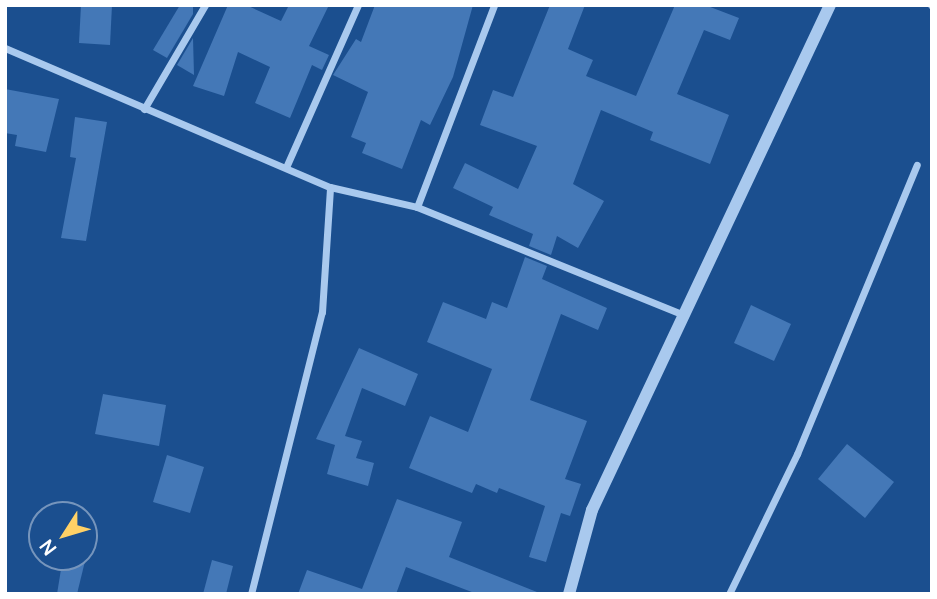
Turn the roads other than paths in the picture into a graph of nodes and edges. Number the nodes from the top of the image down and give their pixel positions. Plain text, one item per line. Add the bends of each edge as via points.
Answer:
1 (205, 5) edge
2 (358, 5) edge
3 (494, 5) edge
4 (830, 5) edge
5 (5, 48) edge
6 (144, 109) junction
7 (287, 165) junction
8 (917, 165) dead end
9 (330, 187) junction
10 (417, 207) junction
11 (682, 314) junction
12 (251, 594) edge
13 (569, 594) edge
14 (729, 594) edge

1 - 6 street
2 - 7 street
3 - 10 street
4 - 11 street
5 - 6 street via 45,60
6 - 7 street
7 - 9 street
8 - 14 street via 797,454
9 - 10 street
9 - 12 street via 322,312
10 - 11 street
11 - 13 street via 592,510

